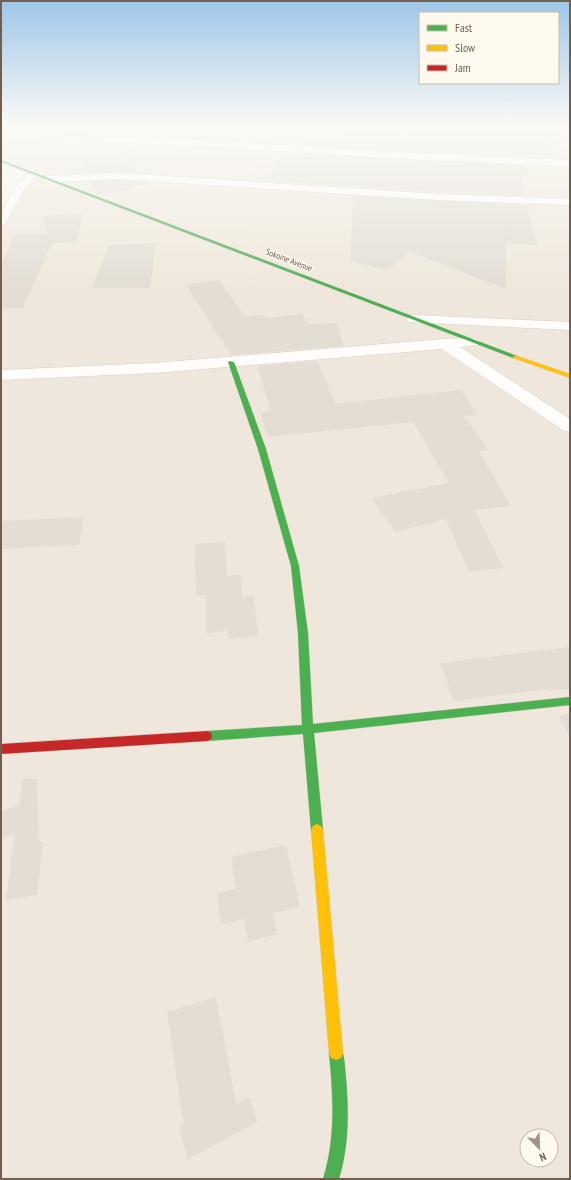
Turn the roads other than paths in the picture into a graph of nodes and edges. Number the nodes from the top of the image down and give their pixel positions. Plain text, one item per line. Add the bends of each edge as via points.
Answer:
1 (27, 181) edge
2 (52, 181) edge
3 (197, 181) edge
4 (19, 190) junction
5 (7, 191) dead end
6 (570, 202) edge
7 (1, 222) edge
8 (414, 319) junction
9 (570, 326) edge
10 (472, 342) junction
11 (444, 343) junction
12 (231, 362) junction
13 (1, 375) edge
14 (570, 376) edge
15 (570, 427) edge
16 (570, 702) edge
17 (308, 729) junction
18 (1, 749) edge
19 (331, 1179) edge

1 - 4 street
2 - 8 street, Sokoine Avenue
3 - 6 street
4 - 5 street
4 - 7 street
8 - 9 street
8 - 10 street, Sokoine Avenue
10 - 11 street
10 - 14 street, Sokoine Avenue
11 - 12 street
11 - 15 street
12 - 13 street
12 - 17 street via 264,457 295,566 303,633
16 - 17 street
17 - 18 street
17 - 19 street via 341,1107 338,1161

